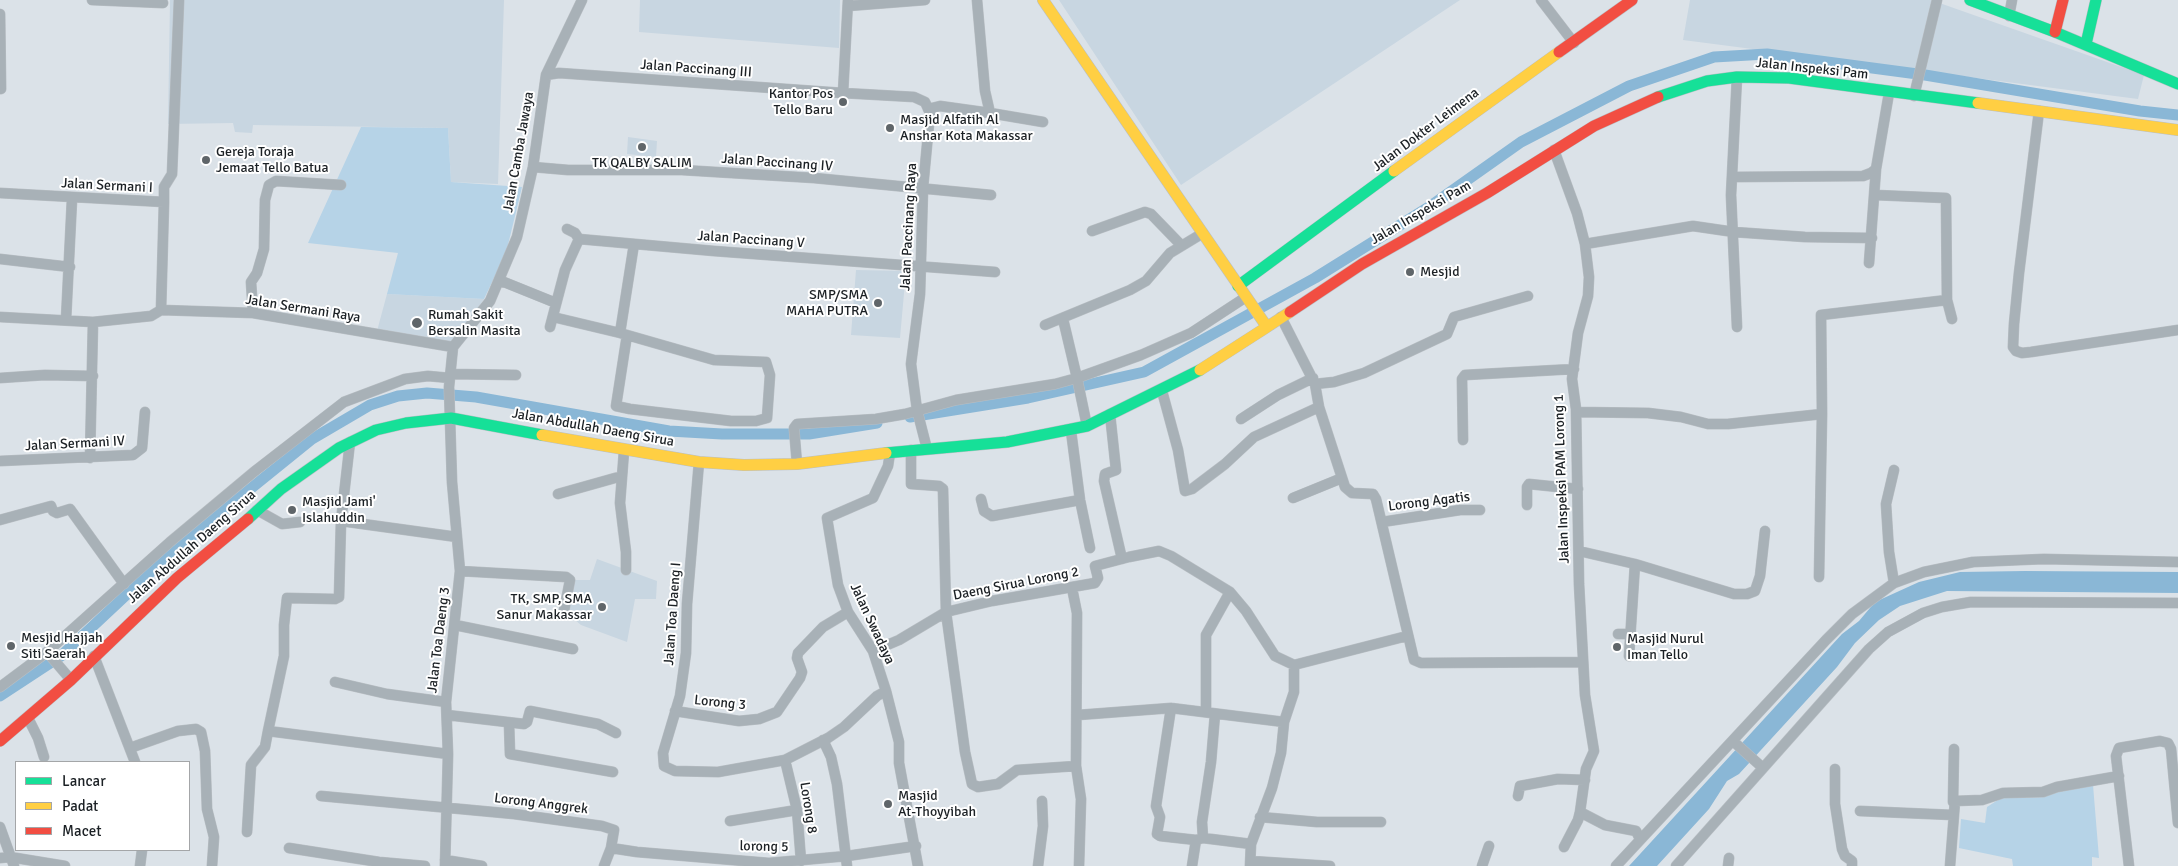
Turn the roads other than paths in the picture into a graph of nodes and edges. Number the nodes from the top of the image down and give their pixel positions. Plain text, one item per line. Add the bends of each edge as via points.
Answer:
1 (92, 0) edge
2 (179, 0) edge
3 (582, 0) edge
4 (925, 0) edge
5 (976, 0) edge
6 (1043, 0) edge
7 (1541, 0) edge
8 (1632, 0) edge
9 (1937, 0) edge
10 (1970, 0) edge
11 (2012, 0) edge
12 (2063, 0) edge
13 (2096, 0) edge
14 (163, 3) dead end
15 (848, 3) edge
16 (0, 14) edge
17 (2009, 16) junction
18 (2056, 32) junction
19 (1574, 43) junction
20 (2086, 44) junction
21 (546, 75) junction
22 (1737, 77) junction
23 (2178, 84) edge
24 (1, 89) edge
25 (844, 92) junction
26 (1889, 92) junction
27 (1914, 96) junction
28 (928, 109) junction
29 (2039, 111) junction
30 (990, 113) junction
31 (1043, 122) dead end
32 (2178, 130) edge
33 (1554, 150) junction
34 (533, 167) junction
35 (1876, 168) junction
36 (1732, 177) junction
37 (341, 185) dead end
38 (923, 188) junction
39 (0, 194) edge
40 (991, 195) dead end
41 (1875, 195) junction
42 (72, 199) junction
43 (164, 202) junction
44 (567, 229) dead end
45 (1092, 231) dead end
46 (1734, 232) junction
47 (1203, 233) junction
48 (1872, 238) junction
49 (578, 239) junction
50 (634, 244) junction
51 (1585, 244) junction
52 (1181, 245) junction
53 (0, 259) edge
54 (1221, 260) junction
55 (1869, 263) dead end
56 (921, 266) junction
57 (70, 267) junction
58 (995, 272) dead end
59 (1253, 275) junction
60 (499, 280) junction
61 (1238, 286) junction
62 (1528, 296) dead end
63 (1248, 299) junction
64 (1947, 300) junction
65 (556, 303) junction
66 (162, 310) junction
67 (253, 313) junction
68 (0, 317) edge
69 (1281, 318) junction
70 (1063, 319) junction
71 (1952, 319) dead end
72 (66, 320) junction
73 (93, 322) junction
74 (1045, 325) dead end
75 (1267, 327) junction
76 (1737, 327) dead end
77 (2178, 330) edge
78 (623, 334) junction
79 (454, 346) junction
80 (1574, 369) junction
81 (516, 375) dead end
82 (93, 376) junction
83 (0, 378) edge
84 (1077, 378) junction
85 (450, 379) junction
86 (1314, 381) junction
87 (1162, 391) junction
88 (1319, 406) junction
89 (145, 412) dead end
90 (1576, 412) junction
91 (918, 413) junction
92 (1110, 414) junction
93 (1822, 414) junction
94 (451, 415) junction
95 (1241, 420) dead end
96 (1087, 426) junction
97 (1071, 431) junction
98 (1463, 440) dead end
99 (350, 442) junction
100 (926, 444) junction
101 (911, 450) junction
102 (624, 451) junction
103 (890, 453) junction
104 (90, 458) junction
105 (0, 461) edge
106 (797, 461) junction
107 (699, 462) junction
108 (1894, 470) dead end
109 (622, 476) junction
110 (1342, 478) junction
111 (1578, 489) junction
112 (558, 494) dead end
113 (1292, 498) dead end
114 (982, 499) dead end
115 (1080, 500) junction
116 (1527, 505) dead end
117 (257, 510) junction
118 (1480, 510) dead end
119 (0, 520) edge
120 (341, 521) junction
121 (300, 522) dead end
122 (1382, 522) junction
123 (1765, 531) dead end
124 (457, 537) junction
125 (1090, 548) dead end
126 (1579, 551) junction
127 (1122, 559) junction
128 (2178, 562) edge
129 (1635, 564) junction
130 (626, 570) dead end
131 (460, 572) junction
132 (1819, 578) dead end
133 (1894, 583) junction
134 (124, 584) junction
135 (1072, 588) junction
136 (1230, 592) junction
137 (2178, 603) edge
138 (564, 611) dead end
139 (848, 612) junction
140 (946, 612) junction
141 (455, 626) junction
142 (1618, 634) dead end
143 (1630, 634) junction
144 (1407, 636) junction
145 (573, 649) dead end
146 (872, 651) junction
147 (50, 655) junction
148 (94, 656) junction
149 (1629, 656) dead end
150 (1583, 662) junction
151 (1294, 665) junction
152 (69, 677) junction
153 (334, 682) dead end
154 (0, 687) edge
155 (886, 691) junction
156 (446, 702) junction
157 (1171, 708) junction
158 (675, 711) junction
159 (1211, 712) junction
160 (447, 715) junction
161 (1078, 715) junction
162 (28, 718) junction
163 (1284, 722) junction
164 (509, 723) junction
165 (268, 731) junction
166 (616, 733) dead end
167 (823, 740) junction
168 (0, 741) edge
169 (1734, 742) junction
170 (130, 748) junction
171 (1954, 749) dead end
172 (448, 754) junction
173 (44, 757) dead end
174 (785, 760) junction
175 (135, 761) edge
176 (1076, 766) junction
177 (1763, 768) junction
178 (1835, 770) dead end
179 (613, 772) dead end
180 (2119, 776) junction
181 (1585, 780) junction
182 (321, 796) dead end
183 (1518, 796) dead end
184 (1042, 801) dead end
185 (1953, 802) junction
186 (446, 808) junction
187 (797, 810) junction
188 (1860, 811) dead end
189 (1580, 812) junction
190 (1953, 815) junction
191 (1260, 817) junction
192 (730, 821) dead end
193 (1381, 822) dead end
194 (2178, 823) edge
195 (0, 827) edge
196 (247, 832) dead end
197 (1199, 839) junction
198 (1640, 839) junction
199 (1251, 844) junction
200 (916, 846) junction
201 (1489, 846) dead end
202 (1564, 847) dead end
203 (289, 848) dead end
204 (611, 848) junction
205 (142, 851) edge
206 (8, 860) edge
207 (801, 861) junction
208 (847, 861) edge
209 (445, 863) edge
210 (379, 864) edge
211 (1251, 864) edge
212 (65, 866) edge
213 (140, 866) edge
214 (212, 866) edge
215 (426, 866) edge
216 (482, 866) edge
217 (604, 866) edge
218 (918, 866) edge
219 (1038, 866) edge
220 (1079, 866) edge
221 (1192, 866) edge
222 (1330, 866) edge
223 (1482, 866) edge
224 (1616, 866) edge
225 (1676, 866) edge
226 (1852, 866) edge
227 (1950, 866) edge
228 (2129, 866) edge

1 - 14 street
2 - 43 street via 172,174 164,187
3 - 21 street, Jalan Camba Jawaya
4 - 15 street
5 - 30 street
6 - 47 main road
7 - 19 street
8 - 19 main road, Jalan Dokter Leimena
9 - 27 street
10 - 17 main road
11 - 17 street
12 - 18 main road
13 - 20 main road
15 - 25 street
16 - 24 street
17 - 18 main road
18 - 20 main road
19 - 59 main road, Jalan Dokter Leimena
20 - 23 main road
21 - 25 street, Jalan Paccinang III via 559,73
21 - 34 street, Jalan Camba Jawaya
22 - 26 main road, Jalan Inspeksi Pam via 1789,78
22 - 33 main road, Jalan Inspeksi Pam via 1708,81 1646,101
22 - 36 street
25 - 28 street via 914,97 923,100
26 - 27 main road, Jalan Inspeksi Pam
26 - 35 street
27 - 29 main road, Jalan Inspeksi Pam
28 - 30 street via 940,106
28 - 38 street, Jalan Paccinang Raya via 930,117
29 - 32 main road, Jalan Inspeksi Pam
29 - 77 street via 2013,347 2022,353
30 - 31 street
33 - 51 street, Jalan Inspeksi PAM Lorong 1 via 1568,184
33 - 69 main road, Jalan Inspeksi Pam via 1362,264
34 - 38 street, Jalan Paccinang IV via 814,178
34 - 60 street, Jalan Camba Jawaya via 521,221
35 - 36 street via 1863,176
35 - 41 street
36 - 46 street
37 - 67 street via 276,181 269,185 265,200 264,249 251,282
38 - 40 street, Jalan Paccinang IV
38 - 56 street, Jalan Paccinang Raya
39 - 42 street, Jalan Sermani I
41 - 48 street
41 - 64 street via 1946,198
42 - 43 street, Jalan Sermani I
42 - 57 street
43 - 66 street, Jalan Sermani I
44 - 49 street via 576,233
45 - 52 street via 1145,212 1151,214
46 - 48 street
46 - 51 street via 1684,226
46 - 76 street
47 - 52 street
47 - 54 main road
48 - 55 street
49 - 50 street, Jalan Paccinang V
49 - 65 street
50 - 56 street, Jalan Paccinang V
50 - 78 street
51 - 80 street, Jalan Inspeksi PAM Lorong 1 via 1588,296 1578,333
52 - 70 street via 1170,252 1146,281
53 - 57 street
54 - 59 main road via 1238,272
54 - 61 main road
56 - 58 street, Jalan Paccinang V
56 - 91 street, Jalan Paccinang Raya via 912,364
57 - 72 street
59 - 61 main road, Jalan Dokter Leimena
60 - 65 street
60 - 79 street, Jalan Camba Jawaya via 481,314
61 - 63 main road
62 - 86 street via 1454,317 1447,334 1364,373 1334,382
63 - 75 main road
63 - 84 street via 1191,333
64 - 71 street
64 - 93 street via 1821,315
65 - 78 street via 551,322
66 - 67 street, Jalan Sermani Raya
66 - 73 street, Jalan Sermani Raya via 151,316
67 - 79 street, Jalan Sermani Raya
68 - 72 street, Jalan Sermani Raya
69 - 75 main road, Jalan Inspeksi Pam
69 - 86 street
70 - 74 street
70 - 84 street
72 - 73 street, Jalan Sermani Raya
73 - 82 street
75 - 87 main road, Jalan Abdullah Daeng Sirua via 1226,355
78 - 78 street via 616,406 730,421 767,418 770,375 766,362 714,360
79 - 85 street
80 - 90 street, Jalan Inspeksi PAM Lorong 1
80 - 98 street via 1466,375 1462,379
81 - 85 street
82 - 83 street
82 - 104 street
84 - 91 street via 956,400
84 - 96 street
85 - 94 street
85 - 134 street via 428,376 405,379 344,402 255,471
86 - 88 street
86 - 95 street via 1278,395
87 - 88 street via 1185,490 1192,489 1254,437
87 - 92 main road, Jalan Abdullah Daeng Sirua
88 - 110 street
89 - 104 street, Jalan Sermani IV via 140,451 128,456
90 - 93 street via 1648,414 1708,424
90 - 111 street, Jalan Inspeksi PAM Lorong 1
91 - 100 street, Jalan Paccinang Raya
91 - 106 street via 797,424 794,434
92 - 96 main road, Jalan Abdullah Daeng Sirua
92 - 127 street via 1116,470 1105,474 1104,481
93 - 132 street
94 - 99 main road, Jalan Abdullah Daeng Sirua via 389,427
94 - 102 main road, Jalan Abdullah Daeng Sirua
94 - 124 street, Jalan Toa Daeng 3
96 - 97 main road, Jalan Abdullah Daeng Sirua
97 - 100 main road, Jalan Abdullah Daeng Sirua via 1007,442
97 - 115 street
99 - 117 main road, Jalan Abdullah Daeng Sirua via 307,468
99 - 120 street
100 - 101 main road, Jalan Abdullah Daeng Sirua
101 - 103 main road, Jalan Abdullah Daeng Sirua
101 - 140 street via 911,484 943,489
102 - 107 main road, Jalan Abdullah Daeng Sirua
102 - 109 street
103 - 106 main road, Jalan Abdullah Daeng Sirua
103 - 139 street, Jalan Swadaya via 888,466 873,498 827,518 838,586
104 - 105 street, Jalan Sermani IV
106 - 107 main road, Jalan Abdullah Daeng Sirua
107 - 158 street, Jalan Toa Daeng I via 686,604 686,653
108 - 133 street via 1886,504
109 - 112 street
109 - 130 street via 620,503
110 - 113 street
110 - 122 street via 1348,491 1372,494
111 - 116 street via 1529,484
111 - 126 street, Jalan Inspeksi PAM Lorong 1
114 - 115 street via 984,511 992,516
115 - 125 street
117 - 121 street via 282,524
117 - 148 main road, Jalan Abdullah Daeng Sirua via 176,578
118 - 122 street, Lorong Agatis
119 - 134 street via 51,506 57,513 70,509
120 - 124 street
120 - 165 street via 339,598 286,598 284,656
122 - 144 street
123 - 129 street via 1760,576 1755,591 1747,594 1734,594
124 - 131 street, Jalan Toa Daeng 3
126 - 129 street
126 - 150 street, Jalan Inspeksi PAM Lorong 1
127 - 135 street, Daeng Sirua Lorong 2 via 1095,566 1096,583
127 - 136 street via 1163,552
128 - 133 street via 2044,558 1973,562 1924,572
129 - 143 street
131 - 138 street via 566,577 570,580
131 - 141 street, Jalan Toa Daeng 3
133 - 169 street via 1852,614 1775,692
134 - 147 street
135 - 140 street, Daeng Sirua Lorong 2
135 - 161 street via 1077,613
136 - 151 street via 1275,656
136 - 159 street via 1206,635
137 - 177 street via 1971,602 1922,612 1888,632 1869,649
139 - 146 street, Jalan Swadaya
139 - 158 street, Lorong 3 via 823,626 798,653 800,678 777,712 759,719 738,721
140 - 146 street, Daeng Sirua Lorong 2 via 899,640
140 - 176 street via 964,752 972,784 978,787 998,784 1017,770
141 - 145 street
141 - 156 street, Jalan Toa Daeng 3
142 - 143 street
143 - 149 street
144 - 150 street via 1414,660 1421,663
144 - 151 street
146 - 155 street, Jalan Swadaya
147 - 152 street
147 - 154 street
148 - 152 main road, Jalan Abdullah Daeng Sirua
148 - 170 street
150 - 181 street, Jalan Inspeksi PAM Lorong 1 via 1586,712 1594,751
151 - 163 street via 1294,692
152 - 162 main road, Jalan Abdullah Daeng Sirua
153 - 156 street
155 - 167 street via 844,727
155 - 200 street, Jalan Swadaya via 899,742 899,763
156 - 160 street, Jalan Toa Daeng 3
157 - 159 street
157 - 161 street
157 - 197 street via 1156,806 1160,817 1158,834
158 - 174 street, Jalan Toa Daeng I via 663,753 664,766 675,772 718,772
159 - 163 street
159 - 197 street via 1211,762
160 - 164 street
160 - 172 street, Jalan Toa Daeng 3
161 - 176 street
162 - 168 main road, Jalan Abdullah Daeng Sirua
162 - 173 street
163 - 191 street via 1274,780
164 - 166 street via 524,724 530,711 598,724
164 - 179 street via 510,754
165 - 172 street
165 - 196 street via 265,747 254,759 250,771
167 - 174 street
167 - 208 street via 837,784
169 - 177 street
169 - 198 street
170 - 175 street
170 - 214 street via 178,731 196,729 201,732 205,751 207,809 214,837
171 - 185 street
172 - 186 street, Jalan Toa Daeng 3
174 - 187 street, Lorong 8
176 - 220 street via 1081,799
177 - 225 street
178 - 226 street via 1835,804 1842,849 1852,861
180 - 185 street via 2043,792 2003,793 1982,800
180 - 194 street via 2116,753 2119,748 2168,743
180 - 228 street
181 - 183 street via 1558,779 1520,786
181 - 189 street, Jalan Inspeksi PAM Lorong 1
182 - 186 street
184 - 219 street via 1043,826
185 - 190 street
186 - 204 street, Lorong Anggrek via 602,826 614,830
186 - 209 street, Jalan Toa Daeng 3
187 - 192 street
187 - 207 street, Lorong 8
188 - 190 street
189 - 198 street via 1605,825 1636,831
189 - 202 street, Jalan Inspeksi PAM Lorong 1
190 - 227 street
191 - 193 street via 1316,822
191 - 199 street
195 - 206 street
197 - 199 street
197 - 221 street
198 - 224 street
199 - 211 street
200 - 208 street, lorong 5
200 - 218 street, Jalan Swadaya
201 - 223 street
203 - 210 street
204 - 207 street, lorong 5 via 737,861
204 - 217 street
205 - 213 street
206 - 212 street
207 - 208 street, lorong 5
209 - 216 street
210 - 215 street
211 - 222 street

